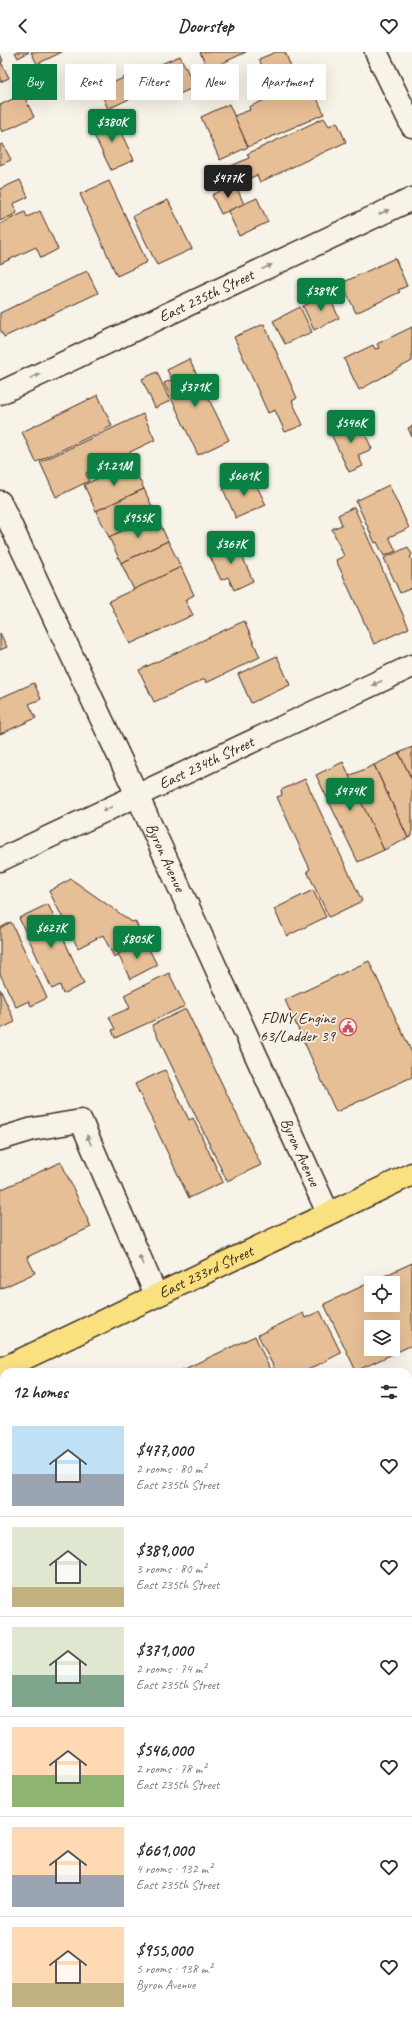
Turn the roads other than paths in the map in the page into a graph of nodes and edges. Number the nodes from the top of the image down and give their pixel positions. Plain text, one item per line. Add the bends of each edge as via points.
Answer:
1 (376, 52) edge
2 (412, 126) edge
3 (412, 199) edge
4 (0, 393) edge
5 (0, 502) edge
6 (412, 666) edge
7 (137, 795) junction
8 (0, 860) edge
9 (0, 1139) edge
10 (412, 1174) edge
11 (328, 1213) junction
12 (156, 1295) junction
13 (4, 1368) edge

1 - 2 street
4 -> 3 street, East 235th Street
5 - 7 street, Byron Avenue
6 -> 7 street, East 234th Street
7 -> 8 street, East 234th Street
7 - 11 street, Byron Avenue
12 -> 9 street via 81,1121 33,1129
10 - 11 main road, East 233rd Street
11 - 12 main road, East 233rd Street
12 - 13 main road, East 233rd Street

